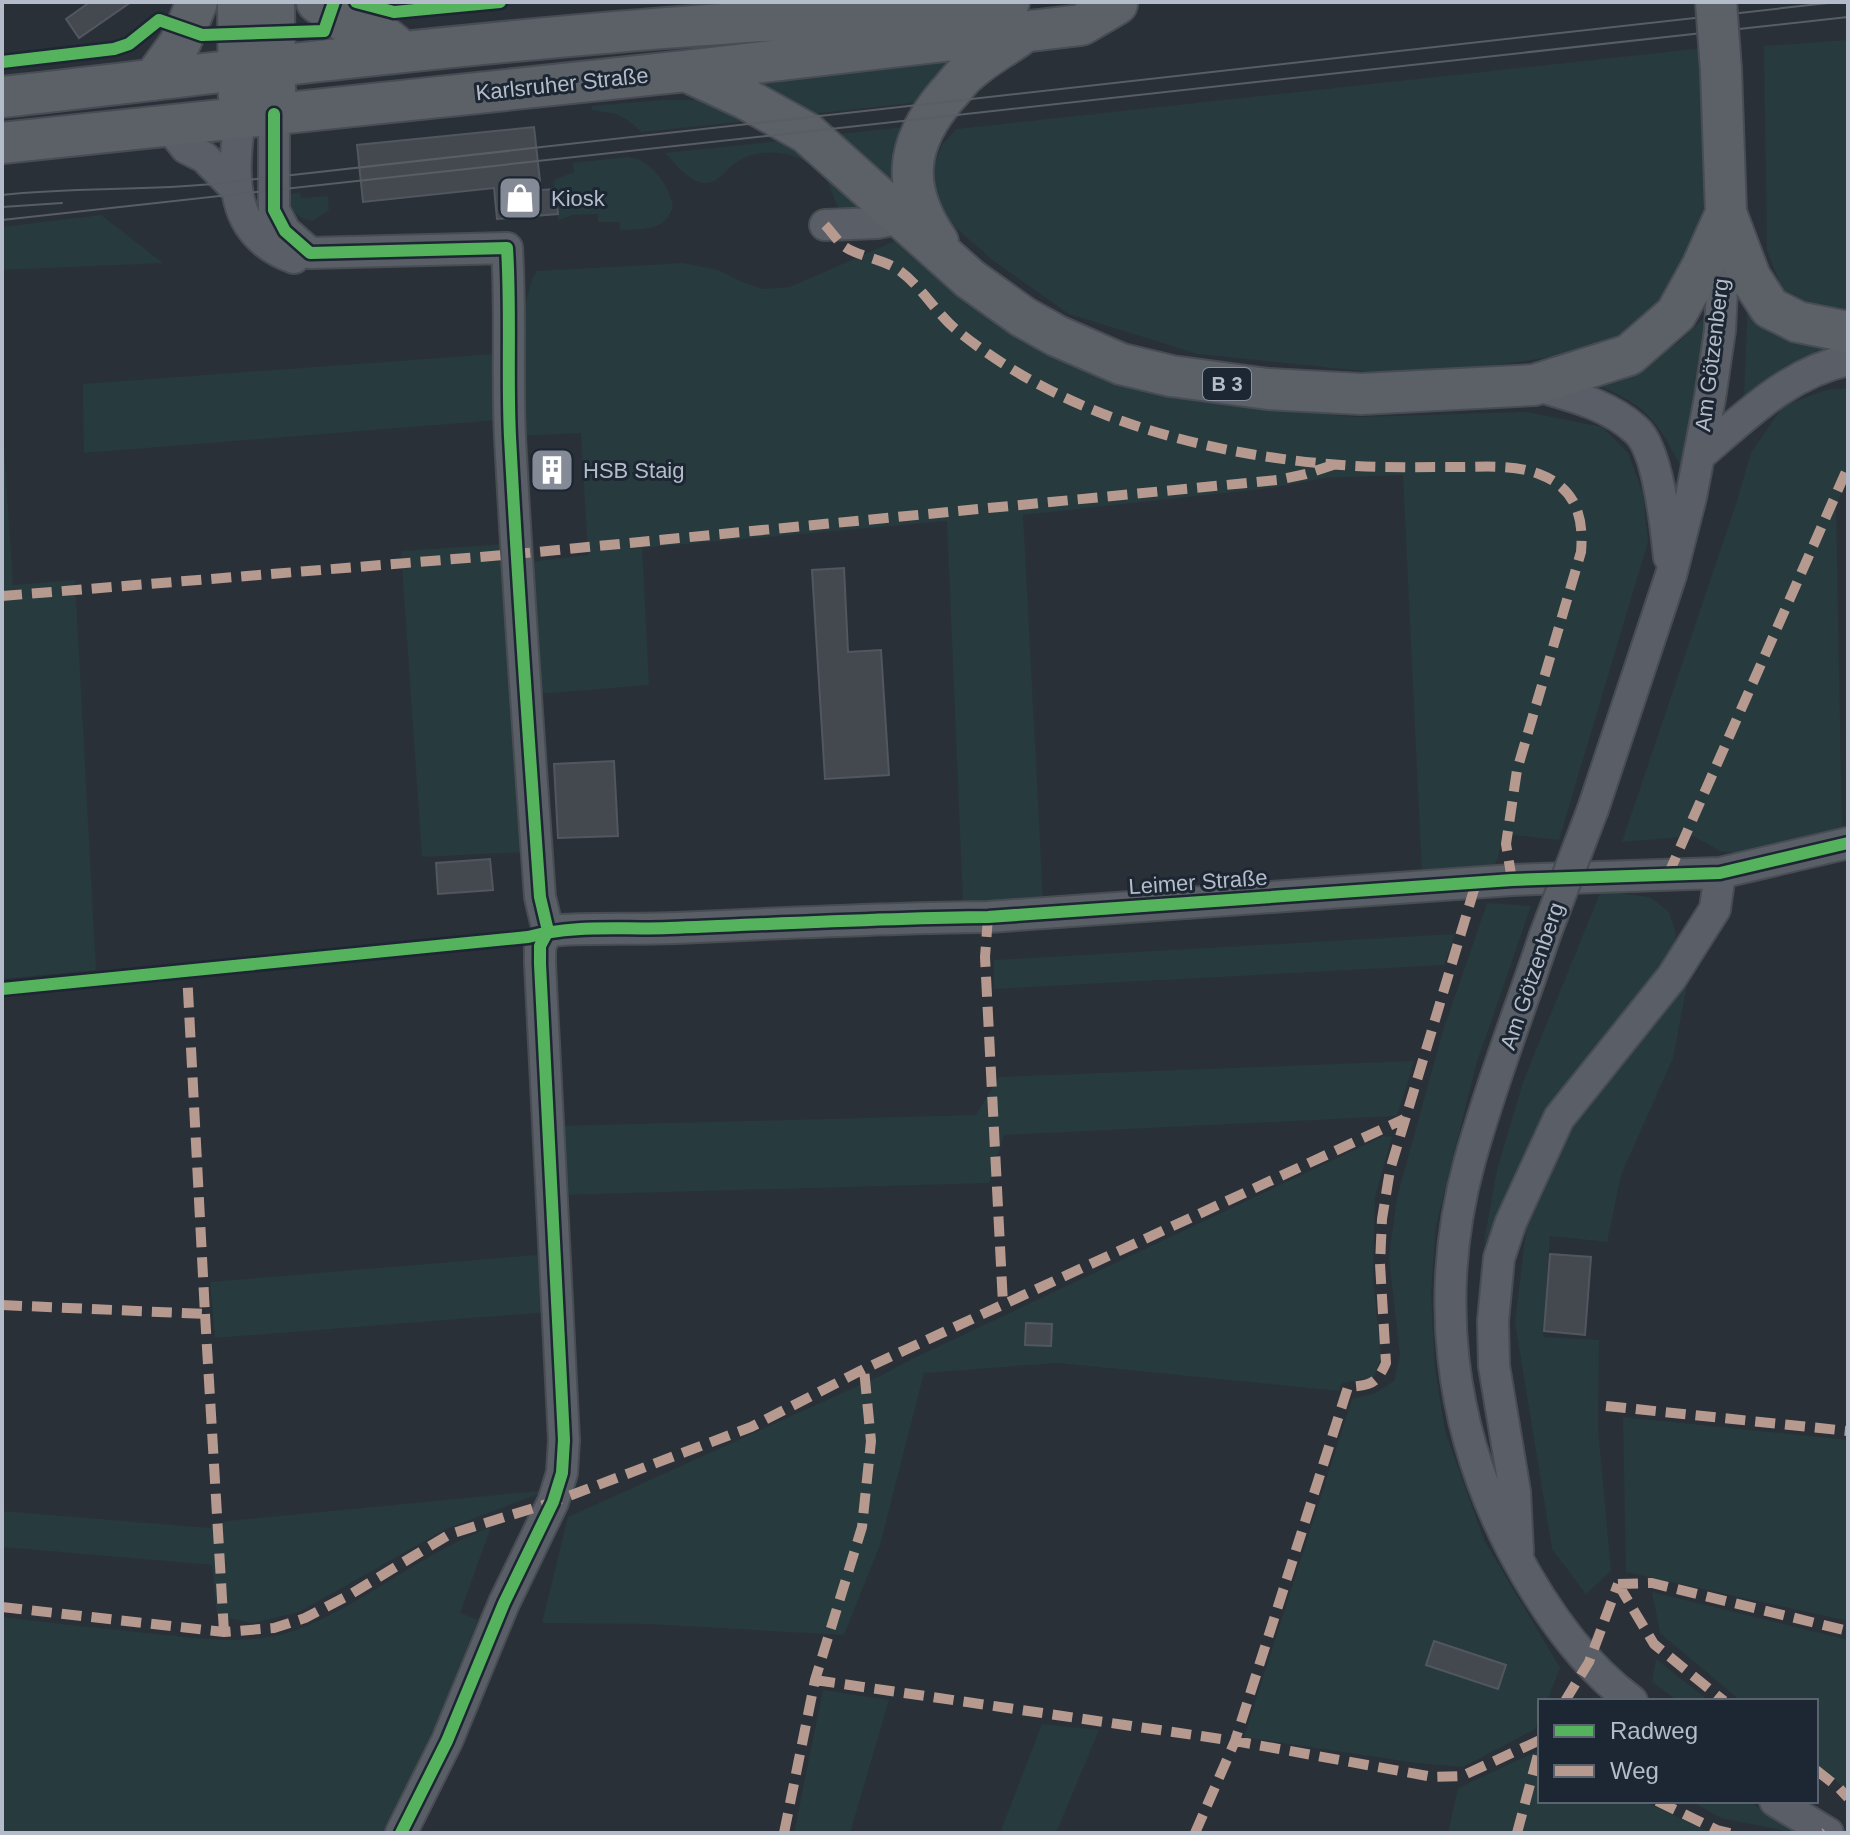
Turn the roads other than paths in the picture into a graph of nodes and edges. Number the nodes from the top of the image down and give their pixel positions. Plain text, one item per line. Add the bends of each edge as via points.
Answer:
1 (197, 2) edge
2 (238, 2) edge
3 (274, 2) edge
4 (317, 2) edge
5 (1716, 2) edge
6 (1121, 3) edge
7 (812, 11) edge
8 (1017, 17) edge
9 (403, 52) junction
10 (258, 68) junction
11 (686, 71) junction
12 (153, 80) junction
13 (2, 97) edge
14 (257, 116) junction
15 (168, 125) junction
16 (2, 143) edge
17 (236, 189) junction
18 (1726, 213) junction
19 (901, 218) junction
20 (837, 225) dead end
21 (302, 256) junction
22 (951, 262) junction
23 (1848, 332) edge
24 (1848, 360) edge
25 (1534, 385) junction
26 (1699, 456) junction
27 (1671, 575) junction
28 (1848, 843) edge
29 (1720, 873) junction
30 (548, 931) junction
31 (1519, 1562) junction
32 (1620, 1692) edge
33 (1778, 1803) edge
34 (401, 1833) edge
35 (1828, 1833) edge

1 - 12 main road via 180,43
2 - 10 main road
3 - 10 main road
4 - 9 main road via 345,22 381,34
5 - 18 main road, bridge
6 - 8 main road, Karlsruher Straße via 1081,25
7 - 8 main road, Karlsruher Straße
7 - 9 main road, Karlsruher Straße
8 - 11 main road, Karlsruher Straße
8 - 22 main road via 927,118 917,142 912,168 915,197
9 - 10 main road, Karlsruher Straße
10 - 12 main road, Karlsruher Straße
10 - 14 main road
11 - 14 main road, Karlsruher Straße
11 - 19 main road via 807,133
12 - 13 main road, Karlsruher Straße
14 - 15 main road, Karlsruher Straße
14 - 17 street via 235,152
14 - 21 street via 274,210
15 - 16 main road, Karlsruher Straße
15 - 17 street via 186,148 204,157
17 - 21 street via 246,221 259,239 269,248
18 - 23 main road via 1750,277 1770,308 1798,322
18 - 25 main road via 1676,314 1629,355
18 - 26 street, Am Götzenberg via 1720,330
19 - 20 street
19 - 22 main road
21 - 30 street via 507,248 516,554 540,897
22 - 25 main road, B 3 via 994,297 1057,336 1121,364 1171,376 1361,394
24 - 26 street via 1782,386
25 - 27 street via 1594,403 1639,432 1657,477
26 - 27 street, Am Götzenberg
27 - 31 street, Am Götzenberg, bridge via 1470,1161 1457,1227 1450,1295 1452,1353 1464,1423 1496,1518
28 - 29 street, Leimer Straße
29 - 30 street, Leimer Straße via 1512,880 988,917
29 - 31 street via 1715,909 1672,977 1559,1118 1499,1258 1494,1366 1515,1492
30 - 34 street via 540,946 540,964 564,1425 562,1473 447,1741
31 - 32 street, Am Götzenberg via 1558,1625
33 - 35 street

